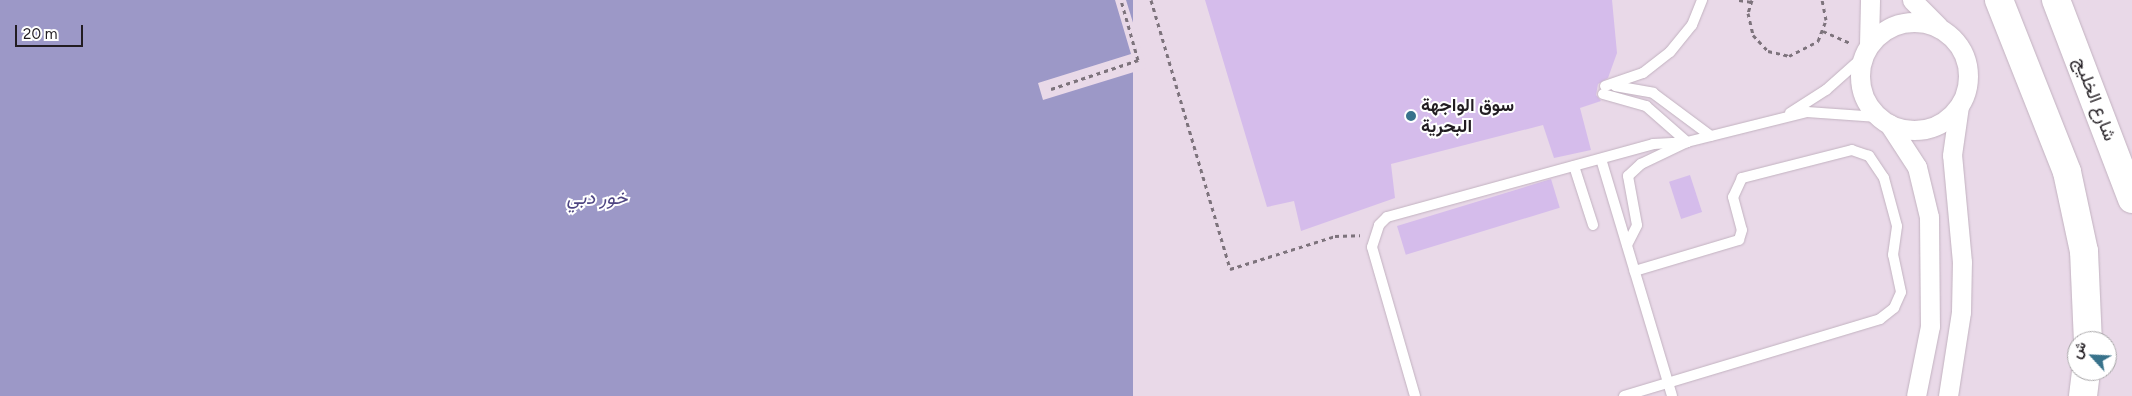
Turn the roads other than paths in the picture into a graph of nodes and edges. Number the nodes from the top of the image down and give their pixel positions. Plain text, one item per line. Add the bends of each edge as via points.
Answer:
1 (1702, 0) edge
2 (1870, 0) edge
3 (1912, 0) edge
4 (2000, 0) edge
5 (2056, 0) edge
6 (1939, 27) junction
7 (1866, 51) junction
8 (1604, 90) junction
9 (1959, 106) junction
10 (1783, 117) junction
11 (1884, 121) junction
12 (1711, 136) junction
13 (1687, 142) junction
14 (1601, 158) junction
15 (1574, 166) junction
16 (2132, 199) edge
17 (1592, 225) dead end
18 (1627, 245) junction
19 (1635, 271) junction
20 (2088, 331) edge
21 (2085, 381) edge
22 (1668, 382) junction
23 (1415, 396) edge
24 (1624, 396) edge
25 (1672, 396) edge
26 (1916, 396) edge
27 (1948, 396) edge
28 (2083, 396) edge

1 - 8 lane via 1692,25 1670,52 1643,73
2 - 7 street
3 - 6 street
4 - 20 main road via 2067,172 2084,252
5 - 16 main road, شارع الخليج
6 - 7 street via 1901,23
6 - 9 street via 1965,56 1968,82
7 - 10 lane via 1826,90
7 - 11 street via 1863,96
8 - 12 lane via 1640,87 1654,93
8 - 13 lane via 1646,106
9 - 11 street via 1928,128
9 - 27 street via 1952,155 1962,262 1960,312
10 - 11 lane via 1831,111
10 - 12 lane
11 - 26 street via 1917,166 1929,217 1930,326
12 - 13 lane
13 - 14 lane via 1664,142
13 - 18 lane via 1641,164 1628,176 1637,224
14 - 15 lane
14 - 18 lane
15 - 17 lane
15 - 23 lane via 1393,215 1374,235 1372,247
18 - 19 lane
19 - 22 lane
19 - 22 lane via 1739,240 1742,230 1733,196 1738,183 1747,175 1844,150 1869,156 1884,178 1896,220 1893,255 1901,283 1899,301 1888,315
21 - 28 main road
22 - 24 lane
22 - 25 lane

